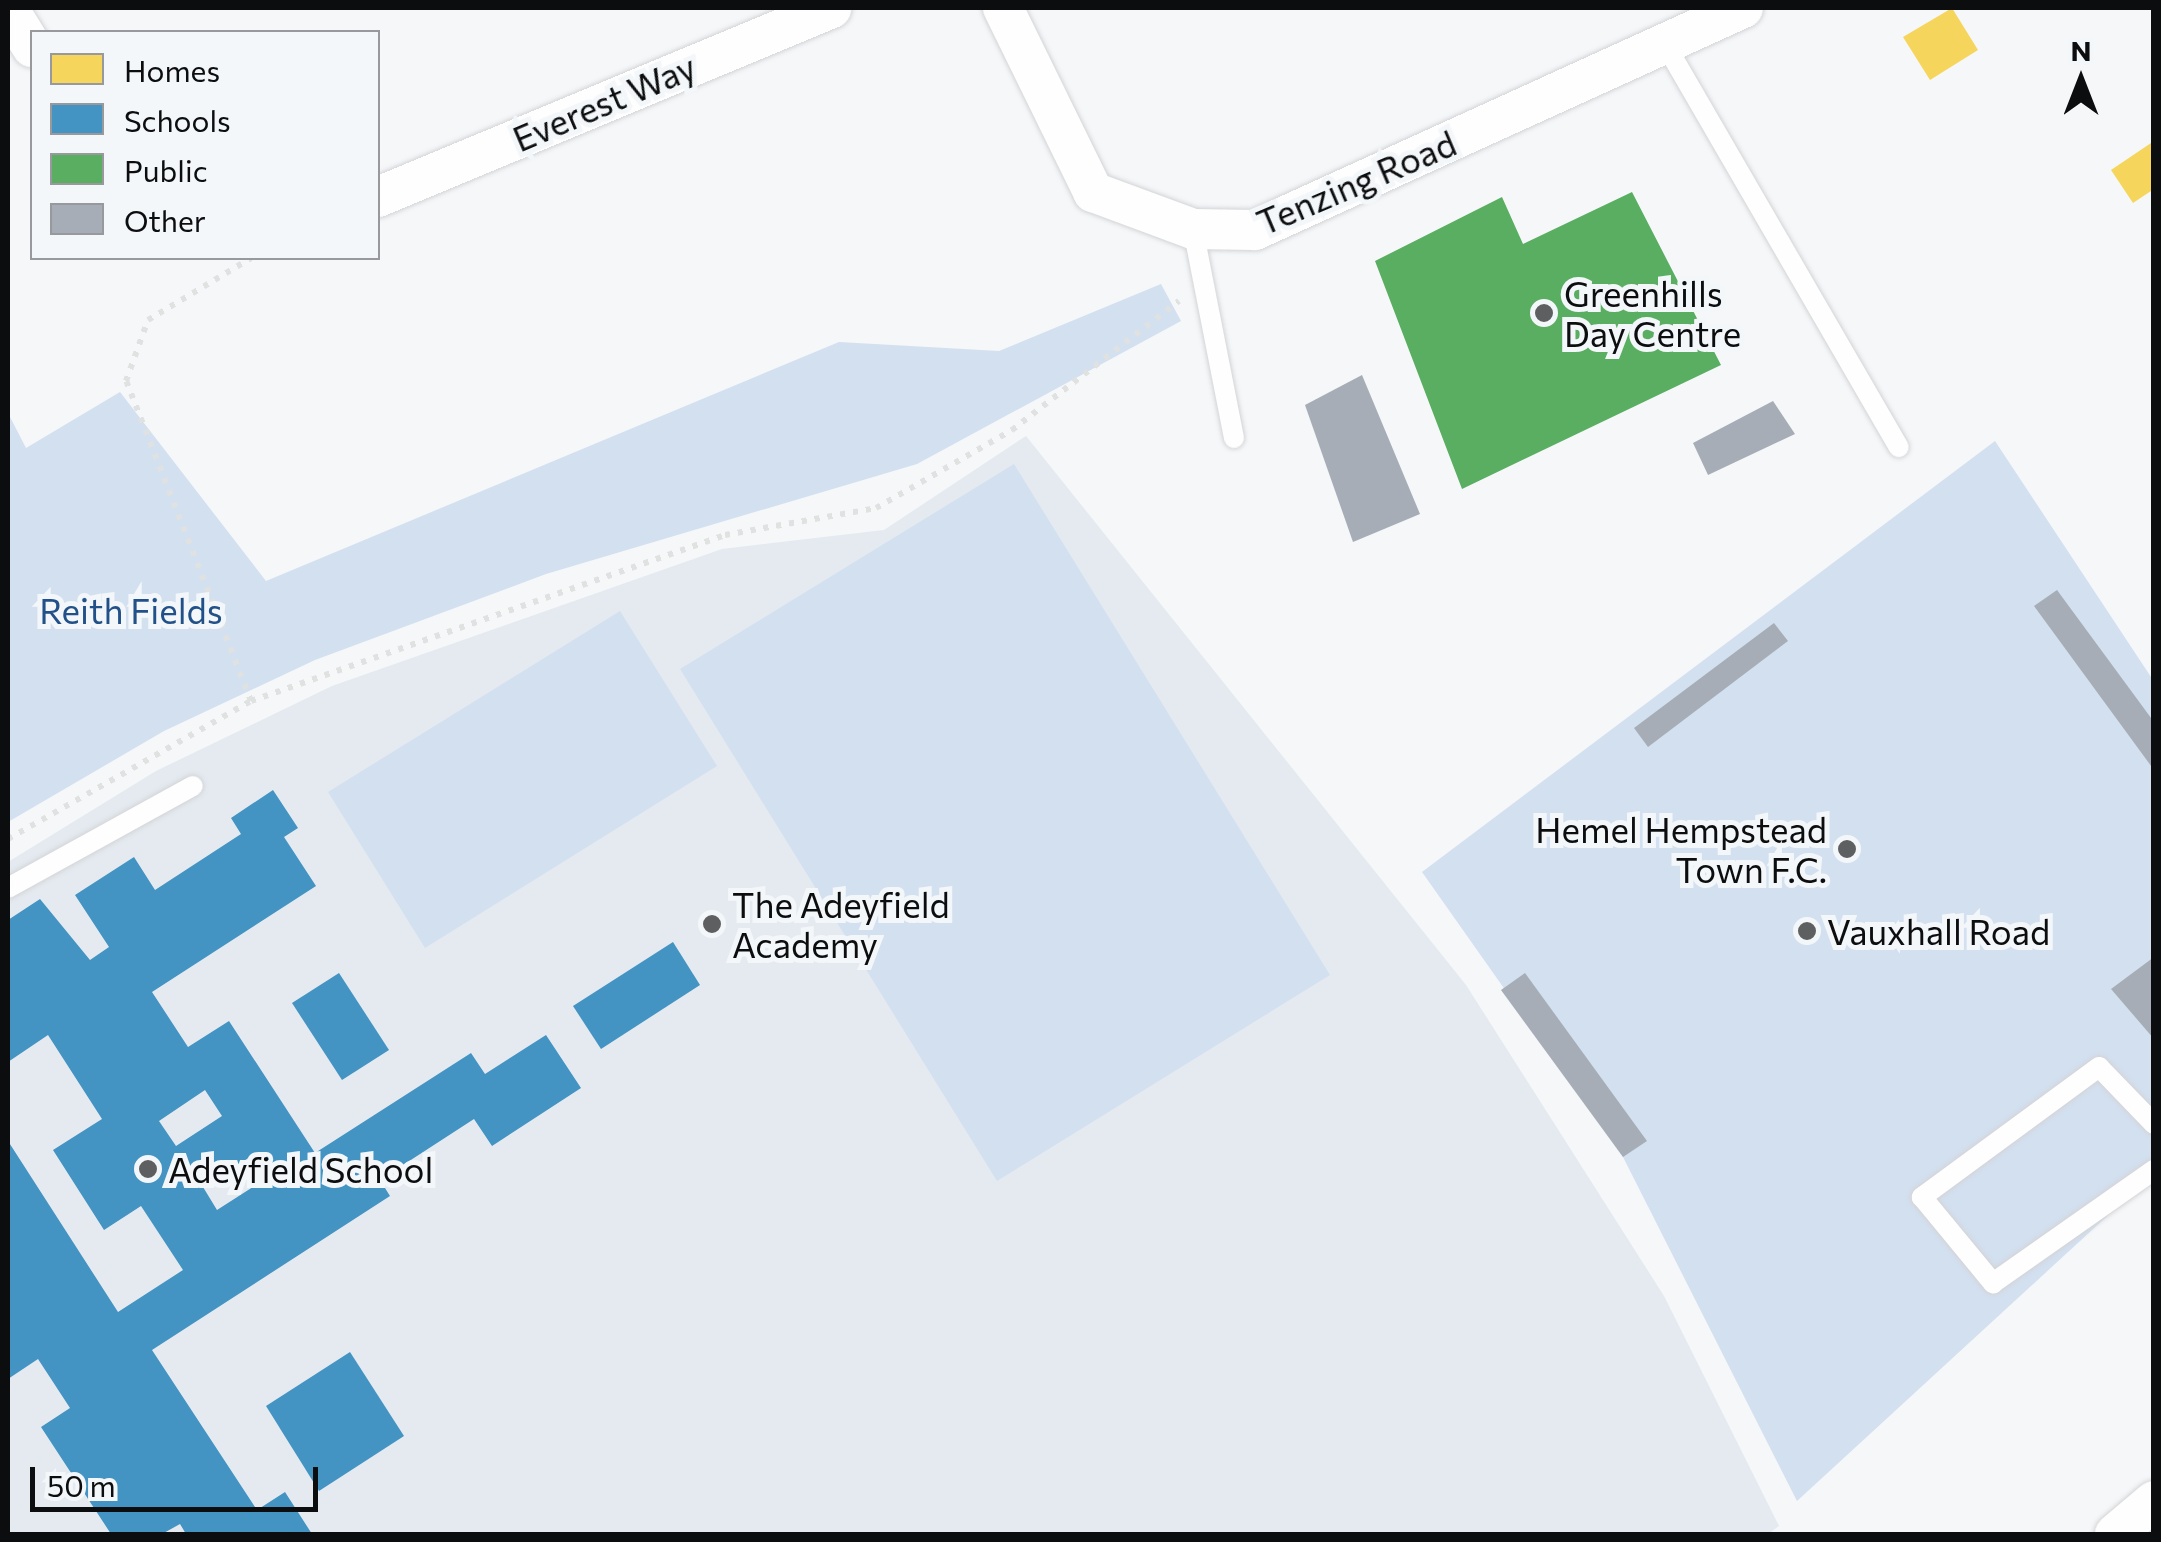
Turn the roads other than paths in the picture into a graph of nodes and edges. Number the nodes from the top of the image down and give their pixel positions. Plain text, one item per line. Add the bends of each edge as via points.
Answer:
1 (8, 8) edge
2 (831, 8) edge
3 (1003, 8) edge
4 (1743, 8) edge
5 (30, 44) edge
6 (1665, 44) junction
7 (380, 196) edge
8 (1193, 230) junction
9 (1234, 438) dead end
10 (1900, 447) dead end
11 (192, 786) dead end
12 (8, 888) edge
13 (2154, 1124) edge
14 (2154, 1170) edge
15 (2154, 1501) edge
16 (2115, 1534) edge

1 - 5 street
2 - 7 street, Everest Way
3 - 8 street, Tenzing Road via 1094,192
4 - 6 street, Tenzing Road
6 - 8 street, Tenzing Road via 1255,230
6 - 10 lane
8 - 9 lane
11 - 12 lane
13 - 14 lane via 2099,1066 1922,1198 1993,1283
15 - 16 street

